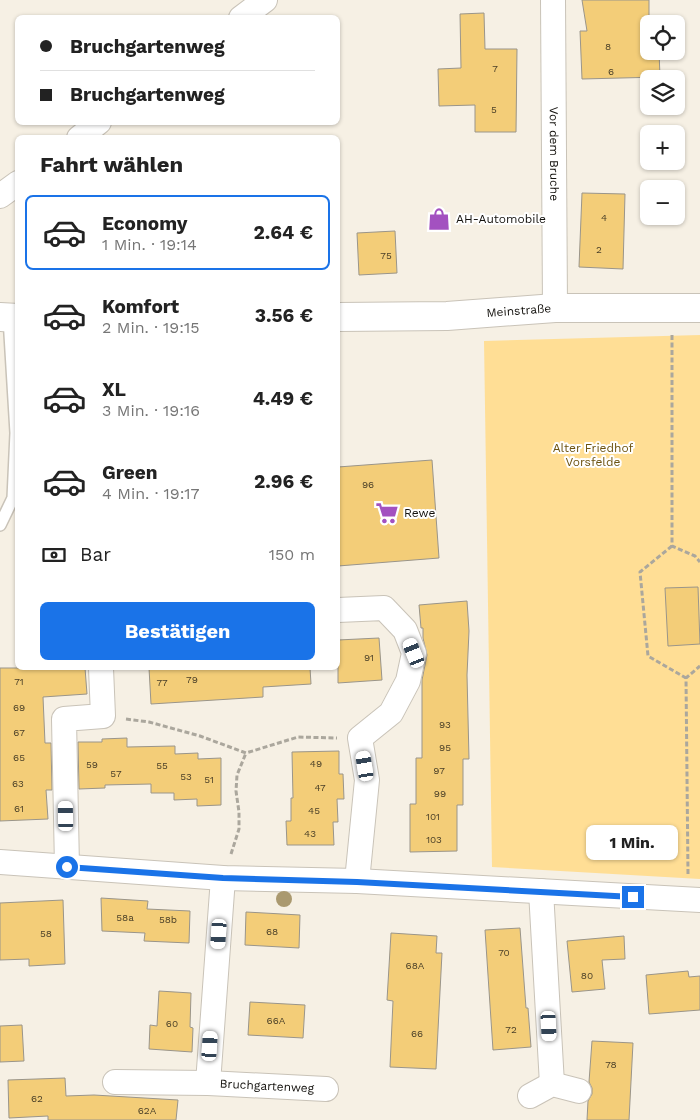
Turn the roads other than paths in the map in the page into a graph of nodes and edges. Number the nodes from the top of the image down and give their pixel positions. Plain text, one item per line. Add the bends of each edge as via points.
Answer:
1 (265, 0) edge
2 (552, 0) edge
3 (246, 15) edge
4 (95, 125) edge
5 (83, 135) edge
6 (15, 185) edge
7 (0, 196) edge
8 (555, 308) junction
9 (700, 308) edge
10 (340, 317) edge
11 (9, 318) edge
12 (15, 404) edge
13 (15, 466) edge
14 (0, 525) edge
15 (340, 610) edge
16 (101, 670) edge
17 (0, 862) edge
18 (67, 867) junction
19 (223, 878) junction
20 (357, 882) junction
21 (541, 891) junction
22 (694, 900) edge
23 (115, 1082) dead end
24 (208, 1083) junction
25 (552, 1084) junction
26 (326, 1089) dead end
27 (579, 1091) dead end
28 (530, 1096) dead end

1 - 3 street
2 - 8 street, Vor dem Bruche
4 - 5 street
6 - 7 street
8 - 9 street, Meinstraße
8 - 10 street, Meinstraße via 447,316
11 - 12 lane
13 - 14 lane via 13,498
15 - 20 street via 384,608 405,630 414,653 408,681 391,714 360,738 367,780
16 - 18 street via 103,716 64,719
17 - 18 street
18 - 19 street
19 - 20 street
19 - 24 street, Bruchgartenweg
20 - 21 street
21 - 22 street
21 - 25 street
23 - 24 street, Bruchgartenweg
24 - 26 street, Bruchgartenweg
25 - 27 street
25 - 28 street

